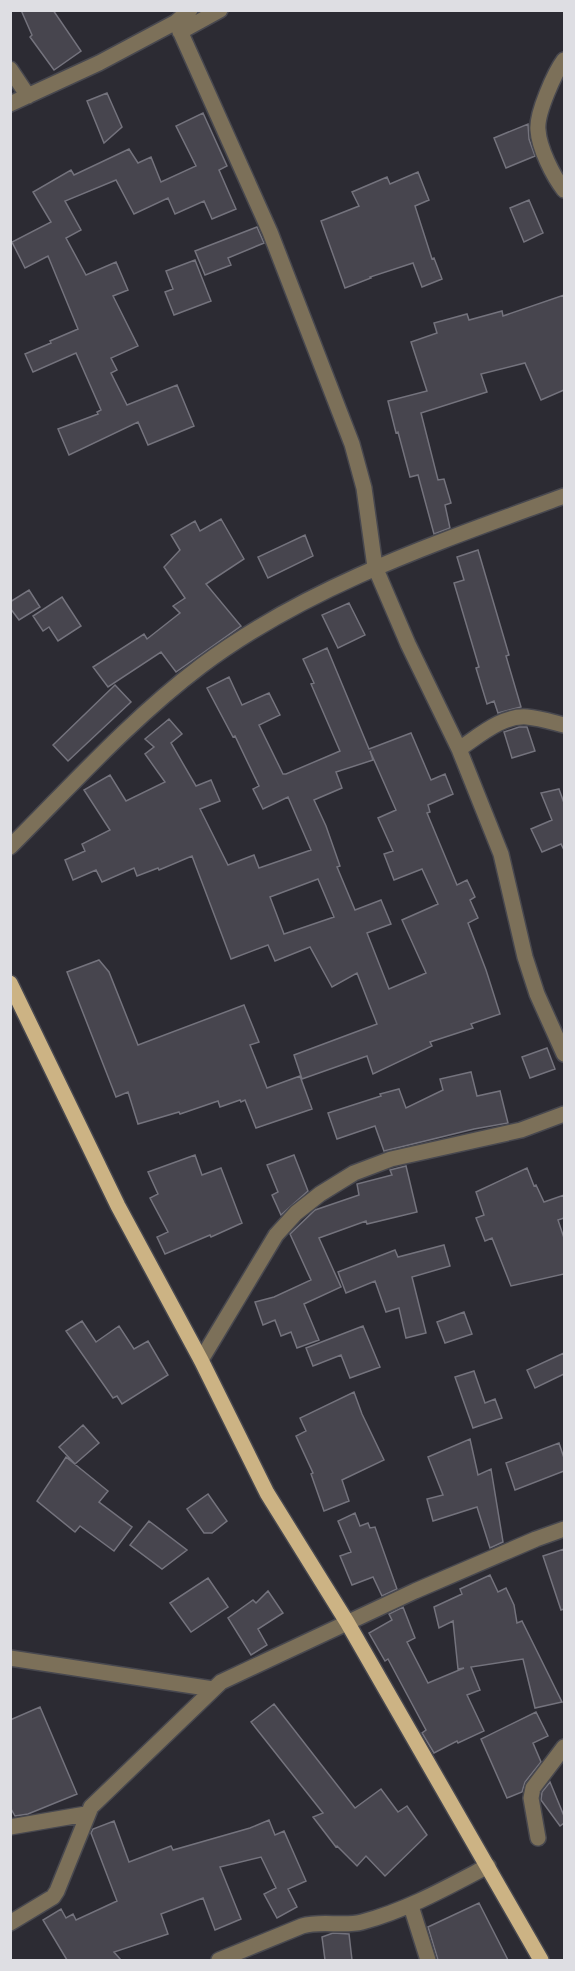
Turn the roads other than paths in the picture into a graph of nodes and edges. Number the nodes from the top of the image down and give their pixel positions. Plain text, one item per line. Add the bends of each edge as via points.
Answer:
1 (190, 10) edge
2 (220, 10) edge
3 (178, 27) junction
4 (564, 60) edge
5 (10, 69) edge
6 (28, 96) junction
7 (10, 104) edge
8 (564, 189) edge
9 (564, 496) edge
10 (375, 567) junction
11 (564, 725) edge
12 (459, 749) junction
13 (10, 847) edge
14 (10, 983) edge
15 (564, 1053) edge
16 (564, 1114) edge
17 (201, 1360) junction
18 (564, 1529) edge
19 (347, 1622) junction
20 (10, 1658) edge
21 (213, 1689) junction
22 (564, 1747) edge
23 (86, 1814) junction
24 (10, 1827) edge
25 (538, 1838) dead end
26 (488, 1866) junction
27 (411, 1906) junction
28 (10, 1923) edge
29 (219, 1960) edge
30 (428, 1960) edge
31 (541, 1960) edge

1 - 3 street
2 - 3 street
3 - 6 street
3 - 10 street via 270,232 352,444 364,488
4 - 8 street via 554,75 538,132 553,173
5 - 6 street
6 - 7 street
9 - 10 street
10 - 12 street
10 - 13 street via 267,621 201,666 142,713
11 - 12 street via 526,717 508,720
12 - 15 street via 501,854 537,994
14 - 17 main road via 118,1206
16 - 17 street via 521,1130 391,1160 354,1173 320,1194 276,1235
17 - 19 main road via 267,1492
18 - 19 street
19 - 21 street
19 - 26 main road
20 - 21 street
21 - 23 street
22 - 25 street via 533,1788
23 - 24 street
23 - 28 street via 53,1897
26 - 27 street
26 - 31 main road
27 - 29 street via 362,1922 311,1923
27 - 30 street

